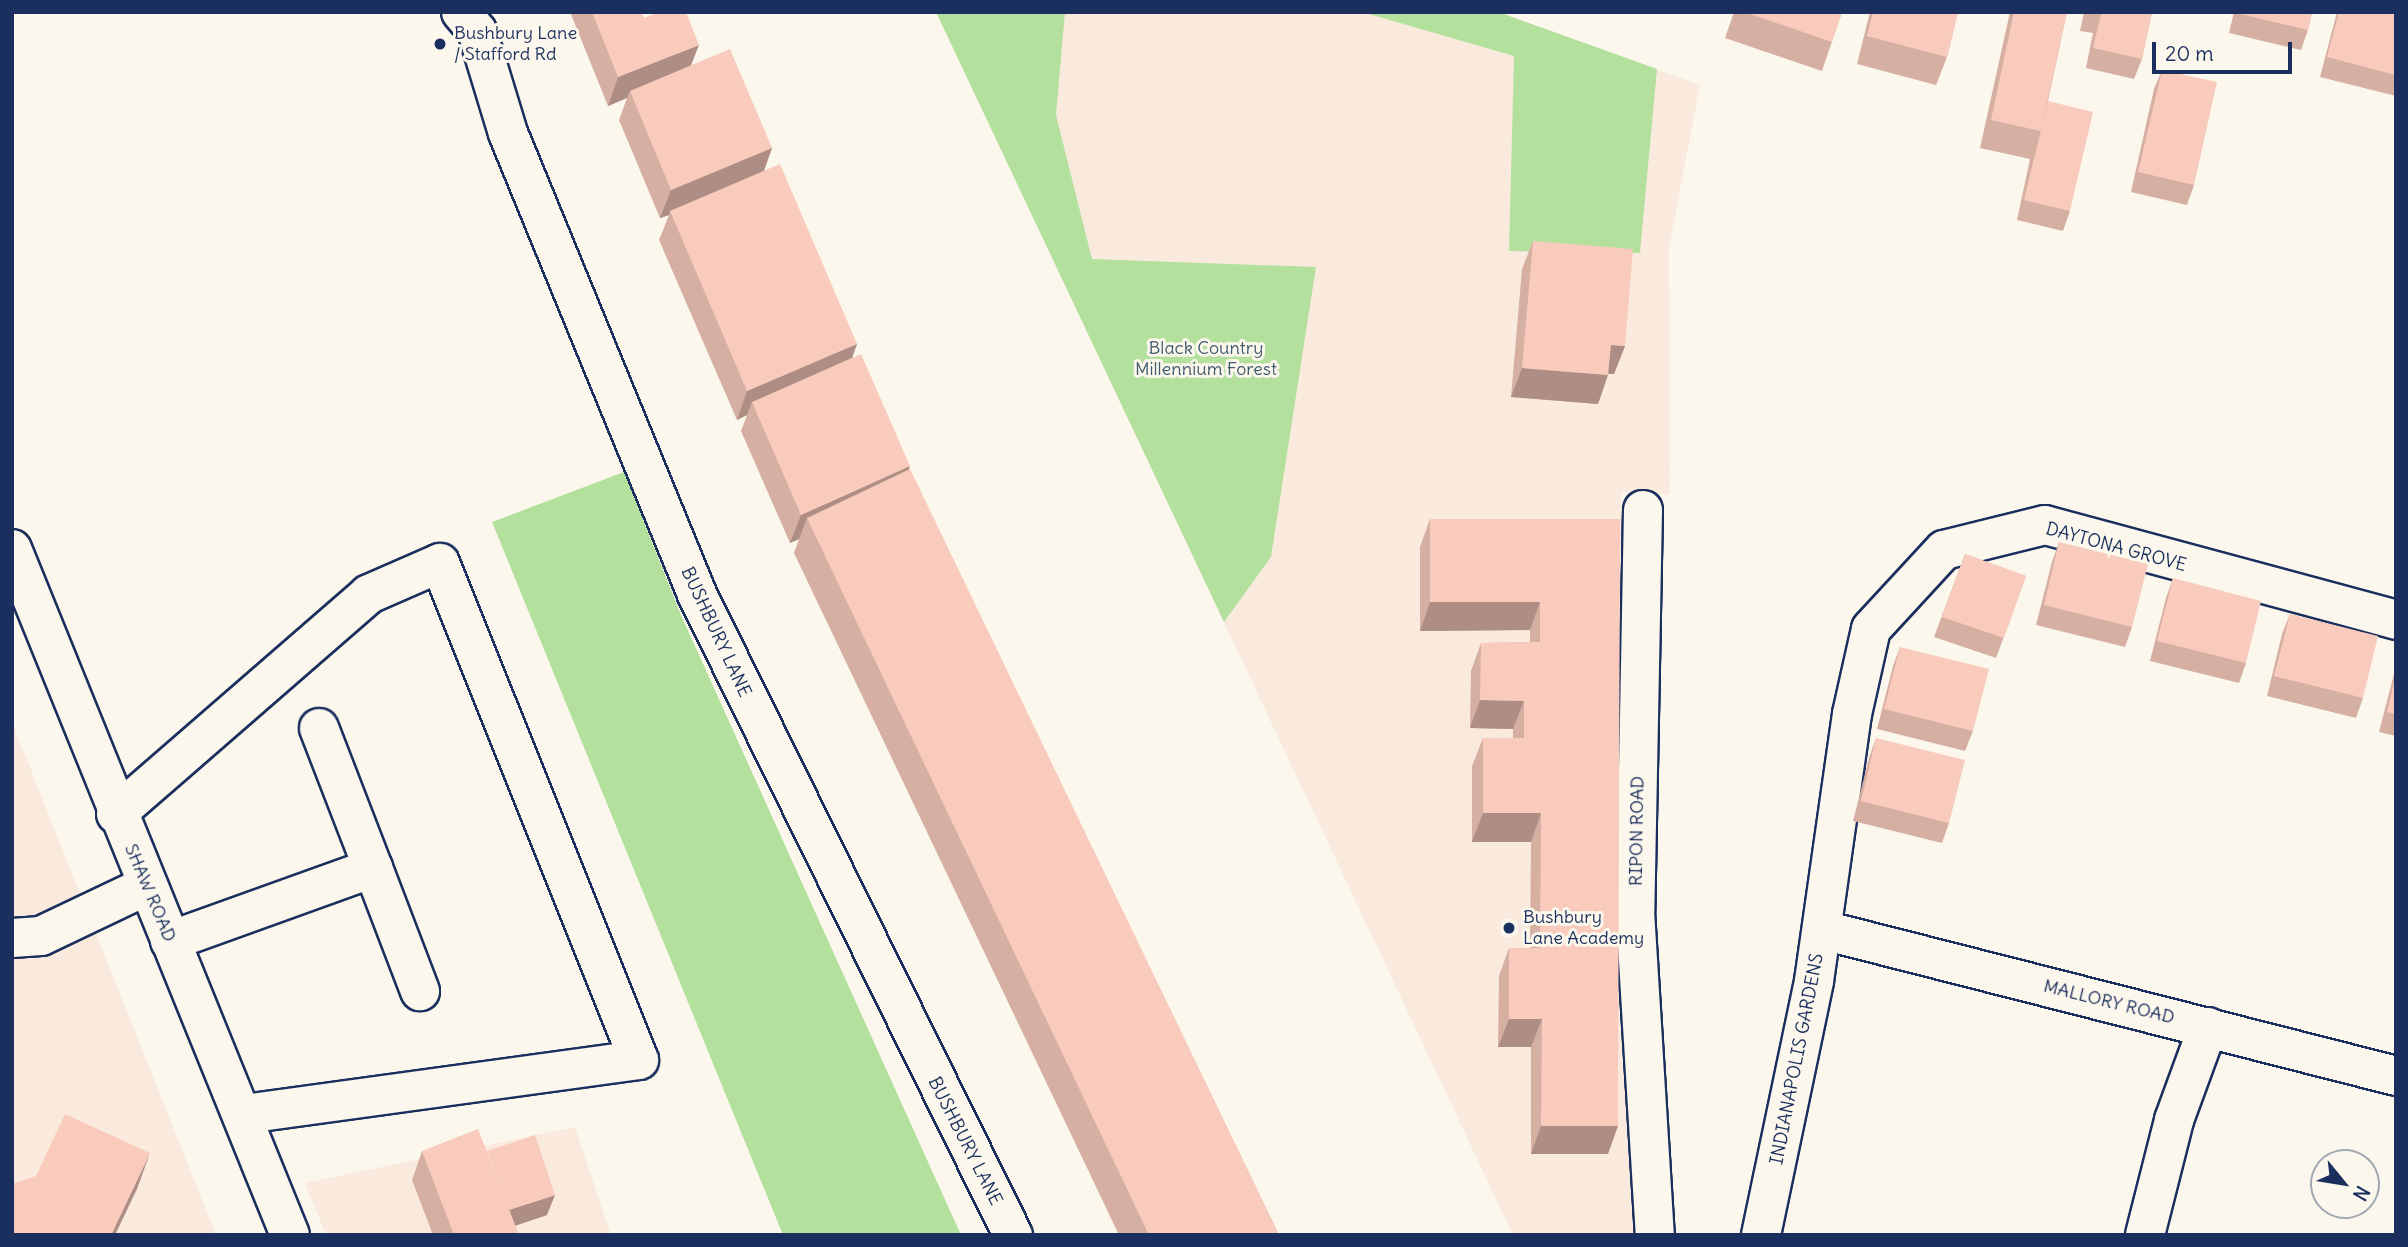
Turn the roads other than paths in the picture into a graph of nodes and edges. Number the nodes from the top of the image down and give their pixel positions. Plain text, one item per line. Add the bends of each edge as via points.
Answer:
1 (460, 12) edge
2 (1643, 510) dead end
3 (12, 549) edge
4 (2396, 620) edge
5 (318, 728) dead end
6 (116, 814) junction
7 (373, 868) junction
8 (1830, 882) joint
9 (146, 886) junction
10 (1823, 930) junction
11 (12, 938) edge
12 (170, 941) junction
13 (421, 991) dead end
14 (2208, 1027) junction
15 (2396, 1076) edge
16 (243, 1114) junction
17 (290, 1235) edge
18 (1013, 1235) edge
19 (1655, 1235) edge
20 (1761, 1235) edge
21 (2145, 1235) edge

1 - 18 street, BUSHBURY LANE via 477,31 508,133 696,592
2 - 19 street, RIPON ROAD via 1635,911
3 - 6 street, SHAW ROAD
4 - 8 street, DAYTONA GROVE via 2045,525 1944,550 1871,629 1852,714
5 - 7 street
6 - 9 street, SHAW ROAD
6 - 16 street via 369,594 440,563 639,1060
7 - 12 street
7 - 13 street
8 - 10 street, INDIANAPOLIS GARDENS
9 - 11 street via 41,936
9 - 12 street, SHAW ROAD
10 - 14 street, MALLORY ROAD
10 - 20 street, INDIANAPOLIS GARDENS
12 - 16 street, SHAW ROAD
14 - 15 street, MALLORY ROAD
14 - 21 street via 2174,1120
16 - 17 street, SHAW ROAD

